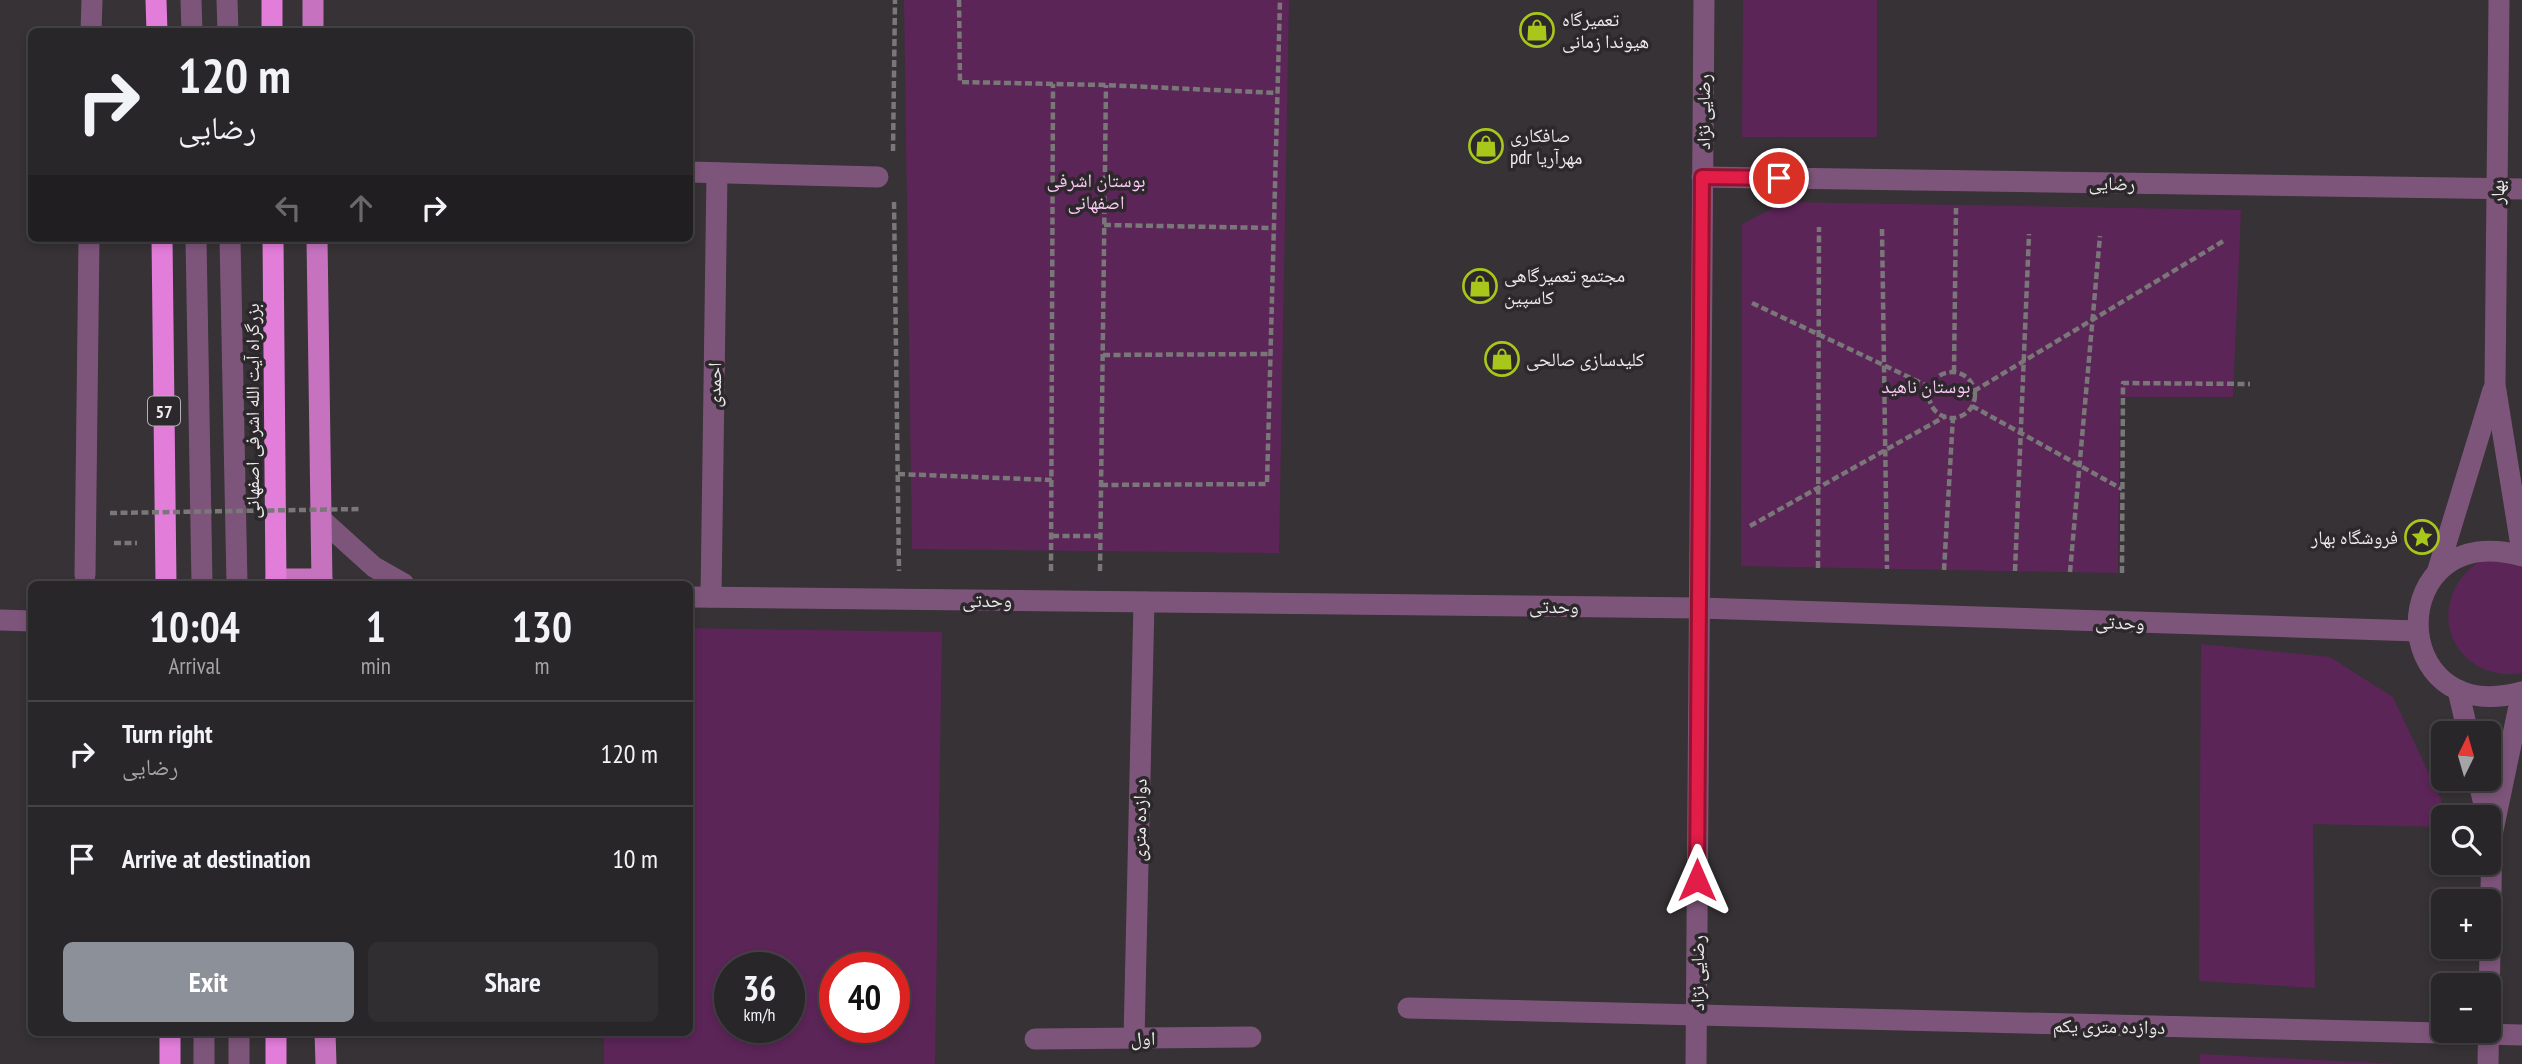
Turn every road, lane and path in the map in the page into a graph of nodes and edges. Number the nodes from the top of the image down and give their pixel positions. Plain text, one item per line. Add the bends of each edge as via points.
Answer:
1 (92, 0) edge
2 (156, 0) edge
3 (191, 0) edge
4 (227, 0) edge
5 (272, 0) edge
6 (313, 0) edge
7 (895, 0) edge
8 (959, 0) edge
9 (1280, 0) edge
10 (1704, 0) edge
11 (2499, 0) edge
12 (92, 28) edge
13 (157, 28) edge
14 (192, 28) edge
15 (228, 28) edge
16 (272, 28) edge
17 (313, 28) edge
18 (1053, 84) junction
19 (1106, 85) junction
20 (1277, 93) junction
21 (693, 172) edge
22 (717, 173) junction
23 (888, 176) junction
24 (1702, 177) junction
25 (1956, 181) junction
26 (2497, 189) junction
27 (2522, 189) edge
28 (1104, 225) junction
29 (1819, 227) dead end
30 (1274, 228) junction
31 (1882, 229) dead end
32 (2029, 234) dead end
33 (2100, 236) dead end
34 (2225, 240) dead end
35 (89, 242) edge
36 (162, 242) edge
37 (196, 242) edge
38 (230, 242) edge
39 (273, 242) edge
40 (317, 242) edge
41 (1752, 303) dead end
42 (1819, 335) junction
43 (1270, 354) junction
44 (1102, 355) junction
45 (2024, 361) junction
46 (1885, 366) junction
47 (1954, 372) junction
48 (2250, 384) dead end
49 (2495, 385) junction
50 (1930, 387) junction
51 (1975, 391) junction
52 (1972, 406) junction
53 (1946, 416) junction
54 (1953, 417) junction
55 (2021, 433) junction
56 (1886, 450) junction
57 (2080, 465) junction
58 (898, 474) junction
59 (1052, 480) junction
60 (1101, 485) junction
61 (1819, 487) junction
62 (2122, 489) junction
63 (361, 509) dead end
64 (110, 513) dead end
65 (322, 520) junction
66 (1749, 526) dead end
67 (1052, 536) junction
68 (1100, 536) junction
69 (166, 544) junction
70 (2522, 554) edge
71 (1818, 568) dead end
72 (1887, 569) dead end
73 (1944, 570) dead end
74 (2015, 571) dead end
75 (2070, 572) dead end
76 (2122, 573) dead end
77 (2437, 573) junction
78 (85, 575) joint
79 (166, 581) edge
80 (202, 581) edge
81 (237, 581) edge
82 (276, 581) edge
83 (322, 581) edge
84 (398, 581) edge
85 (693, 597) edge
86 (711, 597) junction
87 (899, 600) junction
88 (1051, 600) junction
89 (1100, 601) junction
90 (1144, 602) junction
91 (1699, 608) junction
92 (0, 620) edge
93 (28, 621) edge
94 (2417, 631) junction
95 (2458, 690) junction
96 (2522, 692) edge
97 (2465, 721) edge
98 (2494, 805) edge
99 (2489, 875) edge
100 (2488, 973) edge
101 (1408, 1008) dead end
102 (1696, 1016) junction
103 (2431, 1034) edge
104 (2501, 1035) edge
105 (2522, 1035) edge
106 (170, 1036) edge
107 (204, 1036) edge
108 (239, 1036) edge
109 (276, 1036) edge
110 (325, 1036) edge
111 (1251, 1037) dead end
112 (1035, 1039) dead end
113 (1134, 1039) junction
114 (2488, 1043) edge
115 (170, 1064) edge
116 (205, 1064) edge
117 (239, 1064) edge
118 (276, 1064) edge
119 (326, 1064) edge
120 (1696, 1064) edge
121 (2488, 1064) edge

1 - 12 street
2 - 13 highway
3 - 14 street
4 - 15 street
5 - 16 highway
6 - 17 main road
7 - 23 path
8 - 18 path via 960,82
9 - 20 path
10 - 24 street, رضایی نژاد
11 - 26 street, بهار
18 - 19 path
18 - 59 path
19 - 20 path
19 - 28 path
20 - 30 path
21 - 22 street
22 - 23 street
22 - 86 street, احمدی
23 - 58 path
24 - 25 street, رضایی
24 - 91 street, رضایی نژاد
25 - 26 street, رضایی
25 - 47 path
26 - 27 street, رضایی
26 - 49 street, بهار
28 - 30 path
28 - 44 path
29 - 42 path
30 - 43 path
31 - 46 path
32 - 45 path
33 - 57 path
34 - 45 path
35 - 78 street
36 - 69 highway, 57
37 - 80 street
38 - 81 street
39 - 82 highway, بزرگراه آیت الله اشرفی اصفهانی
40 - 65 main road
41 - 42 path
42 - 46 path
42 - 61 path
43 - 44 path
43 - 60 path via 1267,484
44 - 60 path
45 - 51 path
45 - 55 path
46 - 50 path
46 - 56 path
47 - 50 path via 1939,376
47 - 51 path via 1967,378
48 - 62 path via 2123,383
49 - 70 street
49 - 77 street
50 - 53 path via 1933,408
51 - 52 path
52 - 54 path
52 - 55 path
53 - 54 path
53 - 56 path
54 - 73 path
55 - 57 path
55 - 74 path
56 - 61 path
56 - 72 path
57 - 62 path
57 - 75 path
58 - 59 path
58 - 87 path
59 - 67 path
60 - 68 path
61 - 66 path
61 - 71 path
62 - 76 path
63 - 64 path, bridge
65 - 83 main road
65 - 84 street via 374,568
67 - 68 path
67 - 88 path
68 - 89 path
69 - 78 path via 110,543
69 - 79 highway, 57
70 - 77 street via 2477,551 2455,559
77 - 94 street via 2424,590
85 - 86 street, وحدتی
86 - 87 street, وحدتی
87 - 88 street, وحدتی
88 - 89 street, وحدتی
89 - 90 street, وحدتی
90 - 91 street, وحدتی
90 - 113 street, دوازده متری
91 - 94 street, وحدتی
91 - 102 street, رضایی نژاد
92 - 93 street
94 - 95 street via 2424,655 2438,676
95 - 96 street via 2479,697
95 - 97 street
96 - 98 street
99 - 100 street
101 - 102 street, دوازده متری یکم
102 - 103 street, دوازده متری یکم
102 - 120 street, رضایی نژاد
104 - 105 street, دوازده متری یکم
106 - 115 highway
107 - 116 street
108 - 117 street
109 - 118 highway
110 - 119 main road
111 - 113 street, اول
112 - 113 street, اول
114 - 121 street

